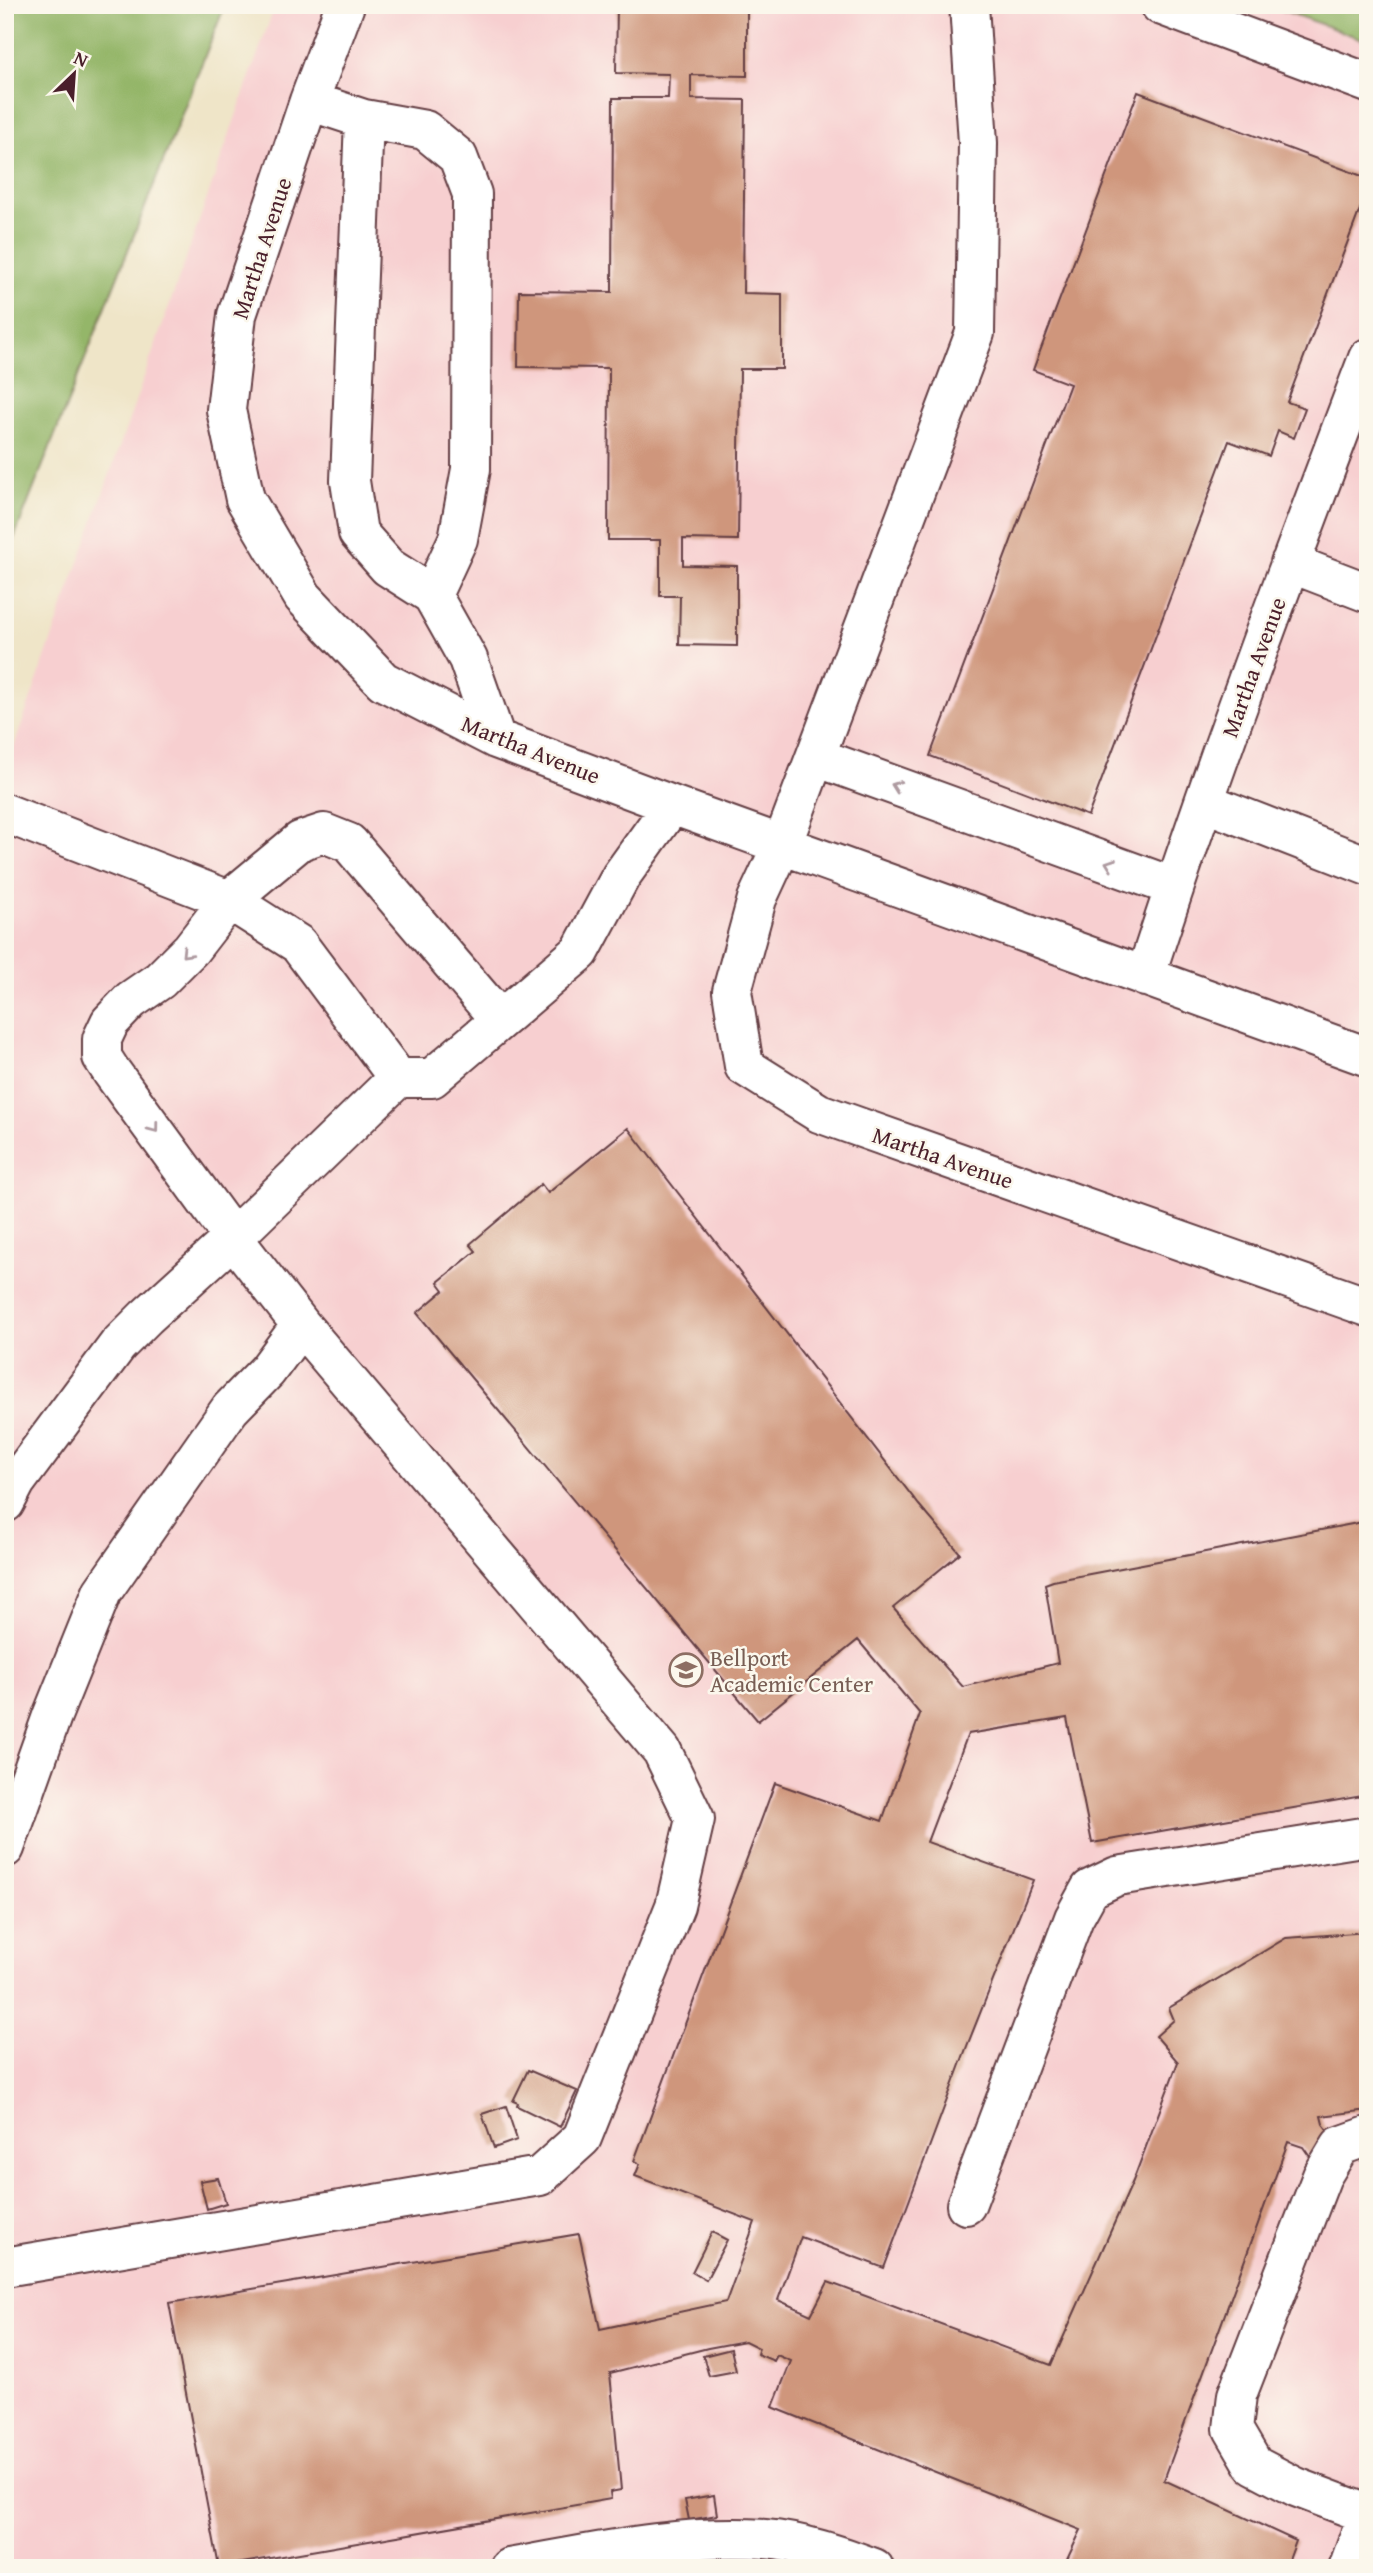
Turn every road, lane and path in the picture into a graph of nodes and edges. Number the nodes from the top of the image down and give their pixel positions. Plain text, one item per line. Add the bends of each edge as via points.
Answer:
1 (345, 5) edge
2 (969, 5) edge
3 (1160, 5) edge
4 (1368, 83) edge
5 (309, 101) junction
6 (364, 119) junction
7 (1368, 358) edge
8 (1290, 563) junction
9 (1368, 593) edge
10 (432, 595) junction
11 (496, 739) junction
12 (816, 757) junction
13 (1204, 802) junction
14 (672, 805) junction
15 (5, 813) edge
16 (782, 845) junction
17 (1368, 866) edge
18 (1174, 887) junction
19 (229, 900) junction
20 (1145, 977) junction
21 (500, 1020) junction
22 (1368, 1057) edge
23 (398, 1078) junction
24 (233, 1238) junction
25 (1368, 1307) edge
26 (301, 1325) junction
27 (5, 1503) edge
28 (1368, 1836) edge
29 (5, 1848) edge
30 (1368, 2136) edge
31 (966, 2205) dead end
32 (5, 2267) edge
33 (1368, 2513) edge
34 (509, 2568) edge
35 (874, 2568) edge
36 (1348, 2568) edge

1 - 5 street, Martha Avenue
2 - 12 street via 978,143 975,333
3 - 4 street
5 - 6 street
5 - 11 street, Martha Avenue via 237,315 226,410 245,499 303,597 383,681
6 - 10 street via 349,481 358,533 388,567
6 - 10 street via 425,130 458,157 472,194 471,469 458,539
7 - 8 street, Martha Avenue
8 - 9 street
8 - 13 street, Martha Avenue
10 - 11 street via 468,659
11 - 14 street, Martha Avenue
12 - 16 street
18 -> 12 street
13 - 17 street
13 - 18 street, Martha Avenue
14 - 16 street, Martha Avenue
14 - 21 street via 621,876 580,952
15 - 19 street
16 - 20 street, Martha Avenue
16 - 25 street, Martha Avenue via 757,899 732,991 744,1066 818,1113
18 - 20 street, Martha Avenue
19 - 21 street via 300,841 324,833 349,843
19 - 23 street via 298,944
19 -> 24 street via 160,980 110,1021 102,1039 103,1057 111,1071
20 - 22 street, Martha Avenue
21 - 23 street via 432,1078
23 - 24 street
24 - 26 street
24 - 27 street via 118,1345
26 - 29 street via 267,1371 230,1409 102,1592
26 - 32 street via 662,1751 695,1819 675,1906 582,2138 540,2176
28 - 31 street via 1117,1876 1090,1889 1074,1918
30 - 33 street via 1340,2146 1322,2176 1237,2395 1233,2430 1254,2465 1296,2487
33 - 36 street
34 - 35 street via 684,2539 766,2539 826,2550

